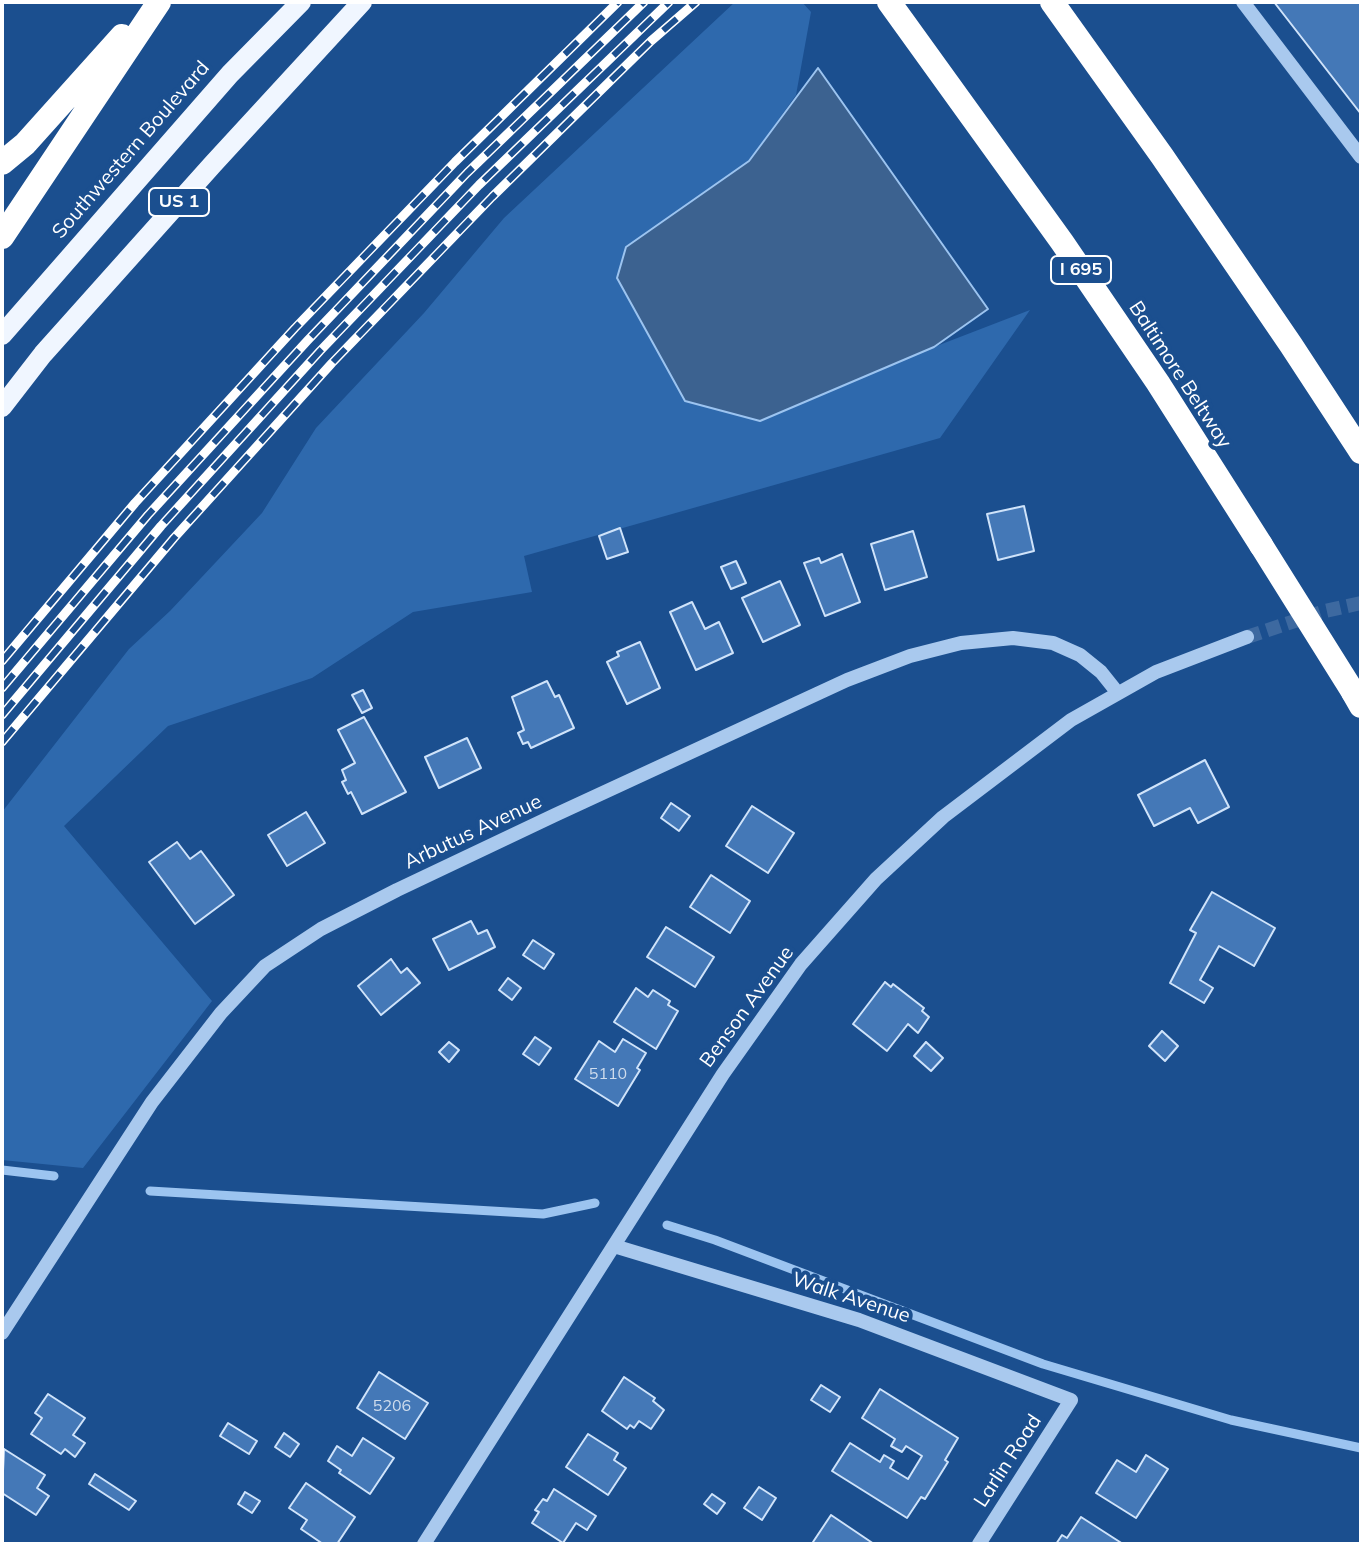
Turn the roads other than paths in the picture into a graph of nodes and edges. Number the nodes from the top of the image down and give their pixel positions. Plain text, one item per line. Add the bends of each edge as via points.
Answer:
1 (156, 2) edge
2 (301, 2) edge
3 (362, 2) edge
4 (889, 2) edge
5 (1052, 2) edge
6 (1243, 2) edge
7 (1361, 157) edge
8 (2, 163) edge
9 (2, 237) edge
10 (2, 335) edge
11 (2, 407) edge
12 (1361, 452) edge
13 (1247, 637) tunnel mouth
14 (1117, 692) junction
15 (1357, 699) edge
16 (614, 1246) junction
17 (2, 1333) edge
18 (1071, 1400) joint
19 (424, 1544) edge
20 (979, 1544) edge

1 - 8 highway
1 - 9 highway
2 - 10 main road, Southwestern Boulevard / US 1 via 230,74
3 - 11 main road, US 1 via 43,354
4 - 15 highway, Baltimore Beltway / I 695, bridge via 1158,383
5 - 12 highway
6 - 7 street
13 - 14 street, Benson Avenue
14 - 16 street, Benson Avenue via 1016,760 876,879 801,964 723,1074
14 - 17 street, Arbutus Avenue via 1080,655 1053,643 1013,638 961,643 910,656 555,815 321,929 265,966 221,1013 152,1102
16 - 18 street, Walk Avenue via 859,1320
16 - 19 street, Benson Avenue
18 - 20 street, Larlin Road

